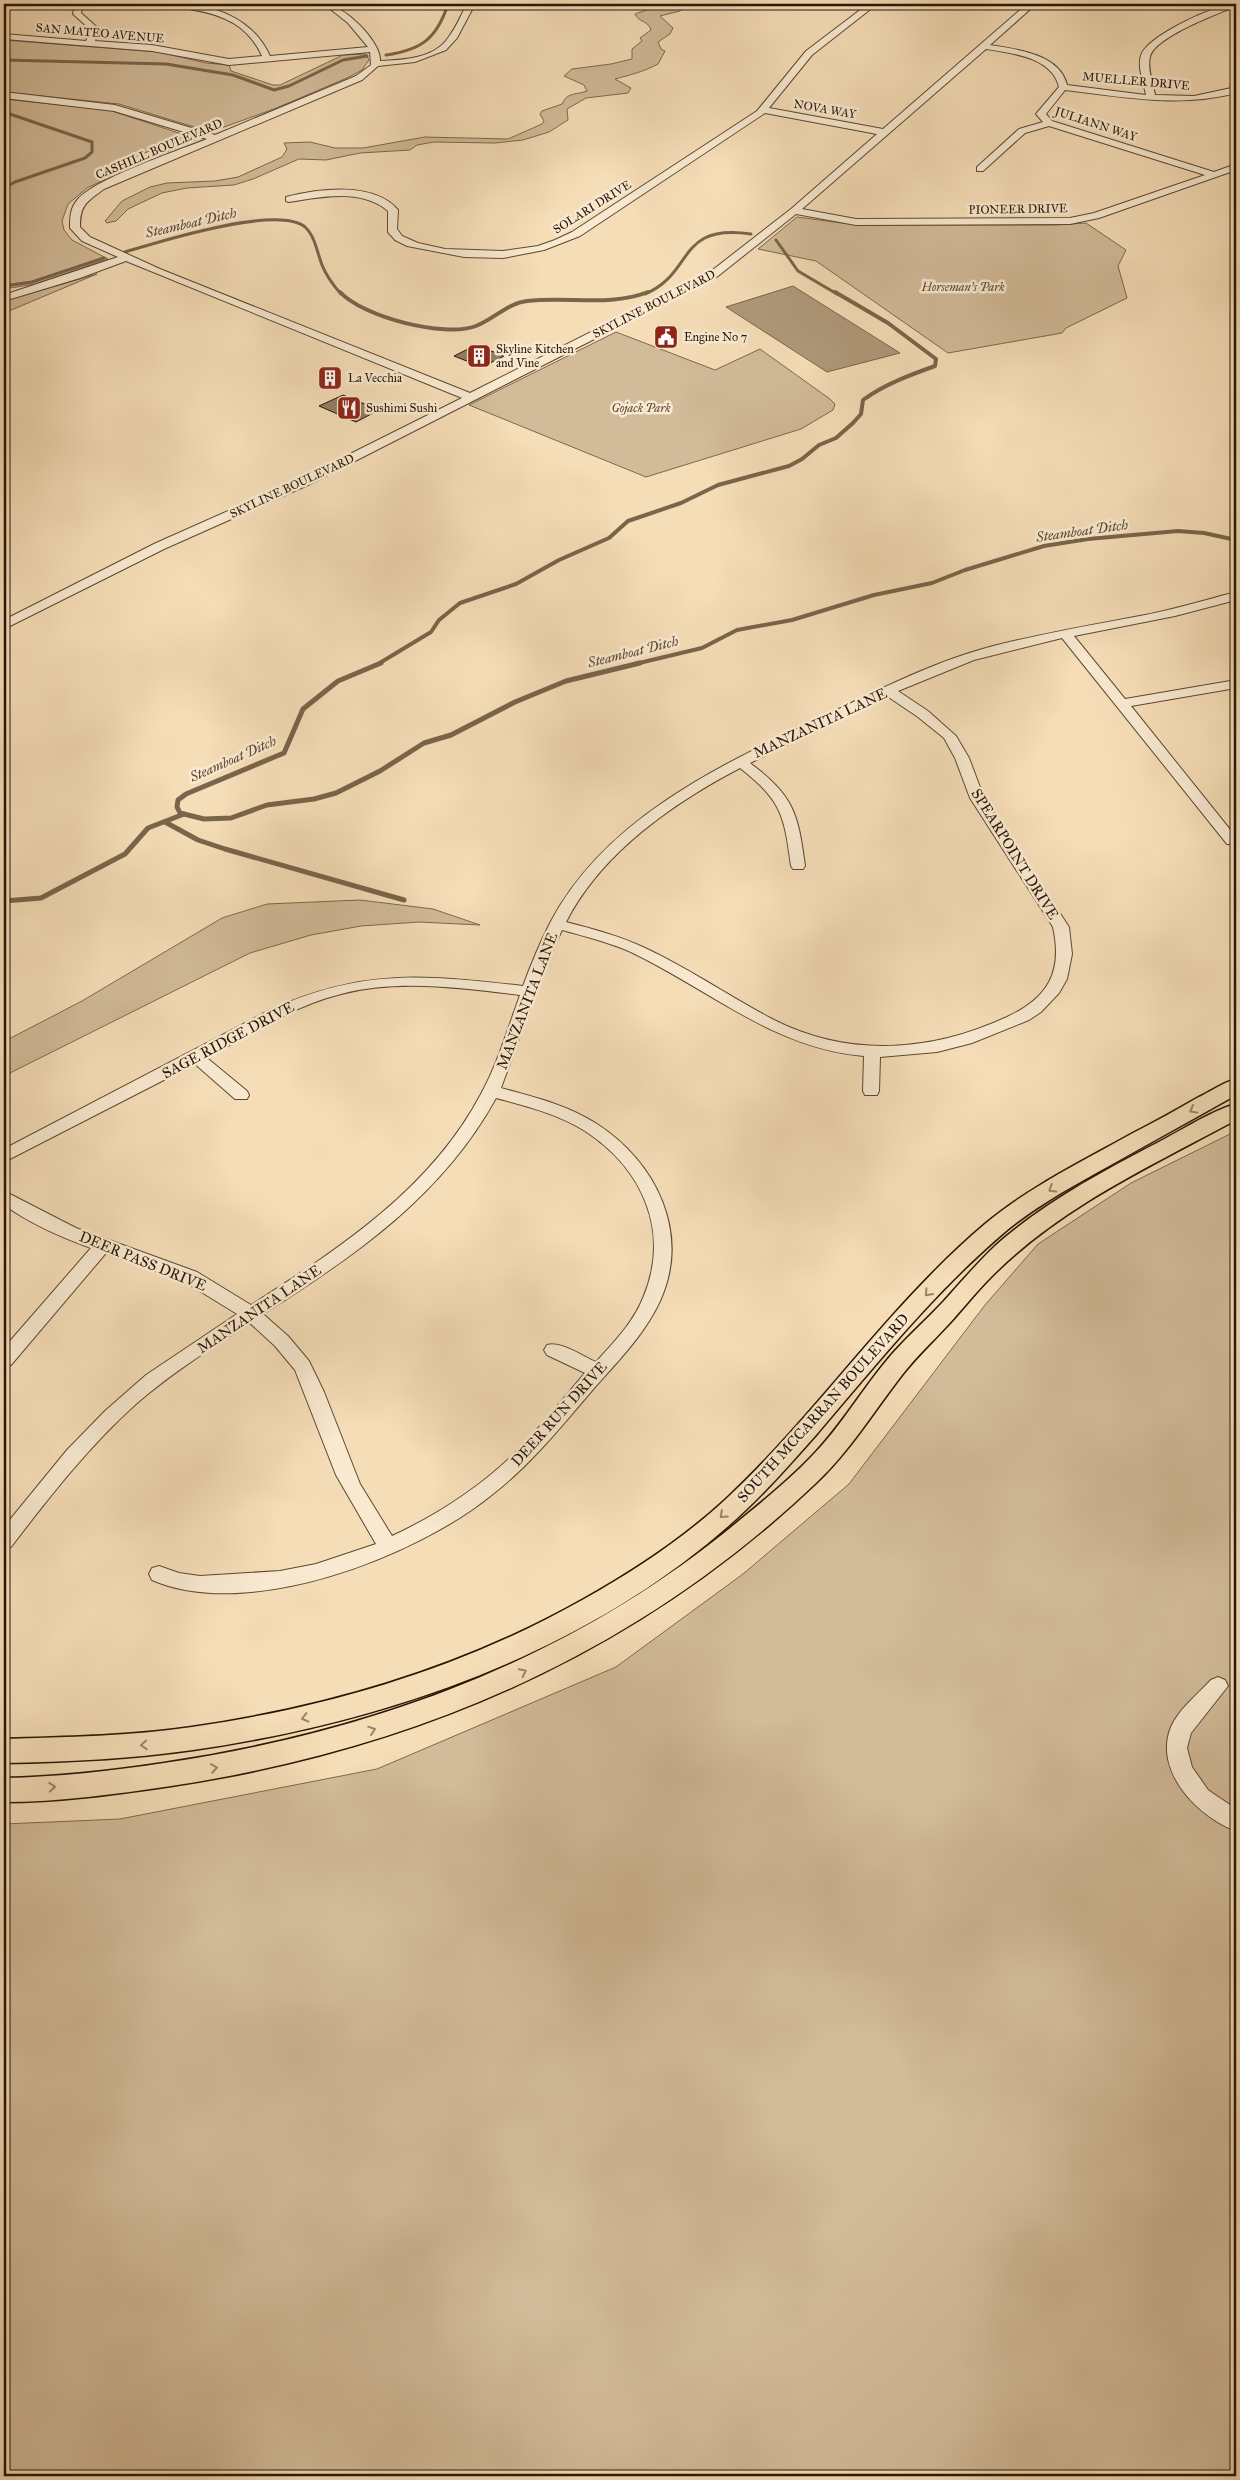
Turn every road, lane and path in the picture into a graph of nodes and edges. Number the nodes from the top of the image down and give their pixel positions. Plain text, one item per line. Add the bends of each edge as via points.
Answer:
1 (79, 4) edge
2 (176, 4) edge
3 (328, 4) edge
4 (471, 4) edge
5 (873, 4) edge
6 (1032, 4) edge
7 (1234, 4) edge
8 (4, 37) edge
9 (88, 44) junction
10 (984, 46) junction
11 (372, 49) junction
12 (268, 60) junction
13 (376, 64) junction
14 (1062, 87) junction
15 (1236, 90) edge
16 (4, 95) edge
17 (1151, 97) junction
18 (763, 110) junction
19 (1049, 123) junction
20 (883, 132) junction
21 (214, 138) junction
22 (1236, 167) edge
23 (980, 169) dead end
24 (1215, 175) junction
25 (289, 199) dead end
26 (794, 211) junction
27 (125, 258) junction
28 (20, 292) junction
29 (4, 294) edge
30 (4, 298) edge
31 (470, 397) junction
32 (1236, 596) edge
33 (4, 625) edge
34 (1066, 634) junction
35 (1236, 684) edge
36 (888, 692) junction
37 (1122, 704) junction
38 (739, 761) junction
39 (1232, 842) dead end
40 (798, 866) dead end
41 (556, 924) junction
42 (528, 991) junction
43 (872, 1053) junction
44 (196, 1057) junction
45 (1236, 1086) edge
46 (492, 1091) junction
47 (871, 1091) dead end
48 (241, 1095) dead end
49 (1236, 1111) edge
50 (4, 1156) edge
51 (4, 1197) edge
52 (104, 1244) junction
53 (250, 1314) junction
54 (553, 1350) dead end
55 (4, 1360) edge
56 (598, 1371) junction
57 (4, 1541) edge
58 (388, 1546) junction
59 (159, 1574) dead end
60 (1218, 1686) dead end
61 (7, 1750) edge
62 (4, 1790) edge
63 (1236, 1821) edge

1 - 9 street via 78,14 96,29
2 - 12 street via 201,9 241,24 254,35
3 - 11 street via 350,19
4 - 13 street via 450,42 439,50 414,59
5 - 18 street, SOLARI DRIVE via 809,53
6 - 10 street, SKYLINE BOULEVARD
7 - 17 street via 1163,38 1150,48 1145,58
8 - 9 street, SAN MATEO AVENUE
9 - 12 street, SAN MATEO AVENUE via 162,49 220,62
10 - 14 street, JULIANN WAY via 1040,61 1056,70 1061,76
10 - 20 street, SKYLINE BOULEVARD
11 - 12 street, SAN MATEO AVENUE
11 - 13 street
13 - 21 street, CASHILL BOULEVARD via 357,78
14 - 17 street, MUELLER DRIVE
14 - 19 street, JULIANN WAY via 1042,110 1042,118
15 - 17 street, MUELLER DRIVE via 1197,98
16 - 21 street via 110,106
18 - 20 street, NOVA WAY
18 - 25 street, SOLARI DRIVE via 576,234 537,249 480,255 432,250 394,234 393,210 382,201 337,194
19 - 23 street via 1022,131
19 - 24 street, JULIANN WAY
20 - 26 street, SKYLINE BOULEVARD
21 - 27 street, CASHILL BOULEVARD via 101,187 77,206 73,223 80,234
22 - 24 street, PIONEER DRIVE
24 - 26 street, PIONEER DRIVE via 1096,216 1070,221 856,222
26 - 31 street, SKYLINE BOULEVARD via 707,278
27 - 28 street
27 - 31 street, CASHILL BOULEVARD
28 - 29 street
28 - 30 street
31 - 33 street, SKYLINE BOULEVARD via 296,486 160,546
32 - 34 street, MANZANITA LANE
34 - 36 street, MANZANITA LANE via 964,659
34 - 37 street
35 - 37 street
36 - 38 street, MANZANITA LANE
36 - 43 street, SPEARPOINT DRIVE via 934,721 953,741 977,798 1061,927 1066,958 1054,989 1027,1013 1009,1023 949,1045 901,1053
37 - 39 street
38 - 40 street via 776,791 785,803 792,823
38 - 41 street, MANZANITA LANE via 670,803 628,836 588,879
41 - 42 street, MANZANITA LANE
41 - 43 street, SPEARPOINT DRIVE via 608,938 640,951 787,1032 839,1048
42 - 44 street, SAGE RIDGE DRIVE via 442,982 362,985 302,1001 276,1012
42 - 46 street, MANZANITA LANE
43 - 47 street
44 - 48 street
44 - 50 street, SAGE RIDGE DRIVE
45 -> 61 main road, SOUTH MCCARRAN BOULEVARD via 1067,1179 985,1236 929,1292 752,1490 706,1531 590,1609 523,1644 452,1674 325,1714 259,1730 93,1749
46 - 53 street, MANZANITA LANE via 457,1147 397,1211 348,1250
46 - 56 street, DEER RUN DRIVE via 561,1113 600,1134 634,1166 648,1185 658,1209 665,1241 660,1281 633,1331
62 -> 49 main road, SOUTH MCCARRAN BOULEVARD via 96,1783 227,1766 354,1736 435,1709 580,1644 700,1570 786,1496 828,1455 898,1364 984,1270 1024,1235 1061,1206 1100,1182
51 - 52 street, DEER PASS DRIVE via 40,1219
52 - 53 street, DEER PASS DRIVE via 192,1278
52 - 55 street
53 - 57 street, MANZANITA LANE via 155,1378 118,1408
53 - 58 street, DEER PASS DRIVE via 301,1364 346,1476
54 - 56 street
56 - 58 street, DEER RUN DRIVE via 524,1455 494,1482 456,1511
58 - 59 street, DEER RUN DRIVE via 326,1571 289,1579 194,1585
60 - 63 street via 1181,1729 1176,1748 1182,1770 1200,1798

